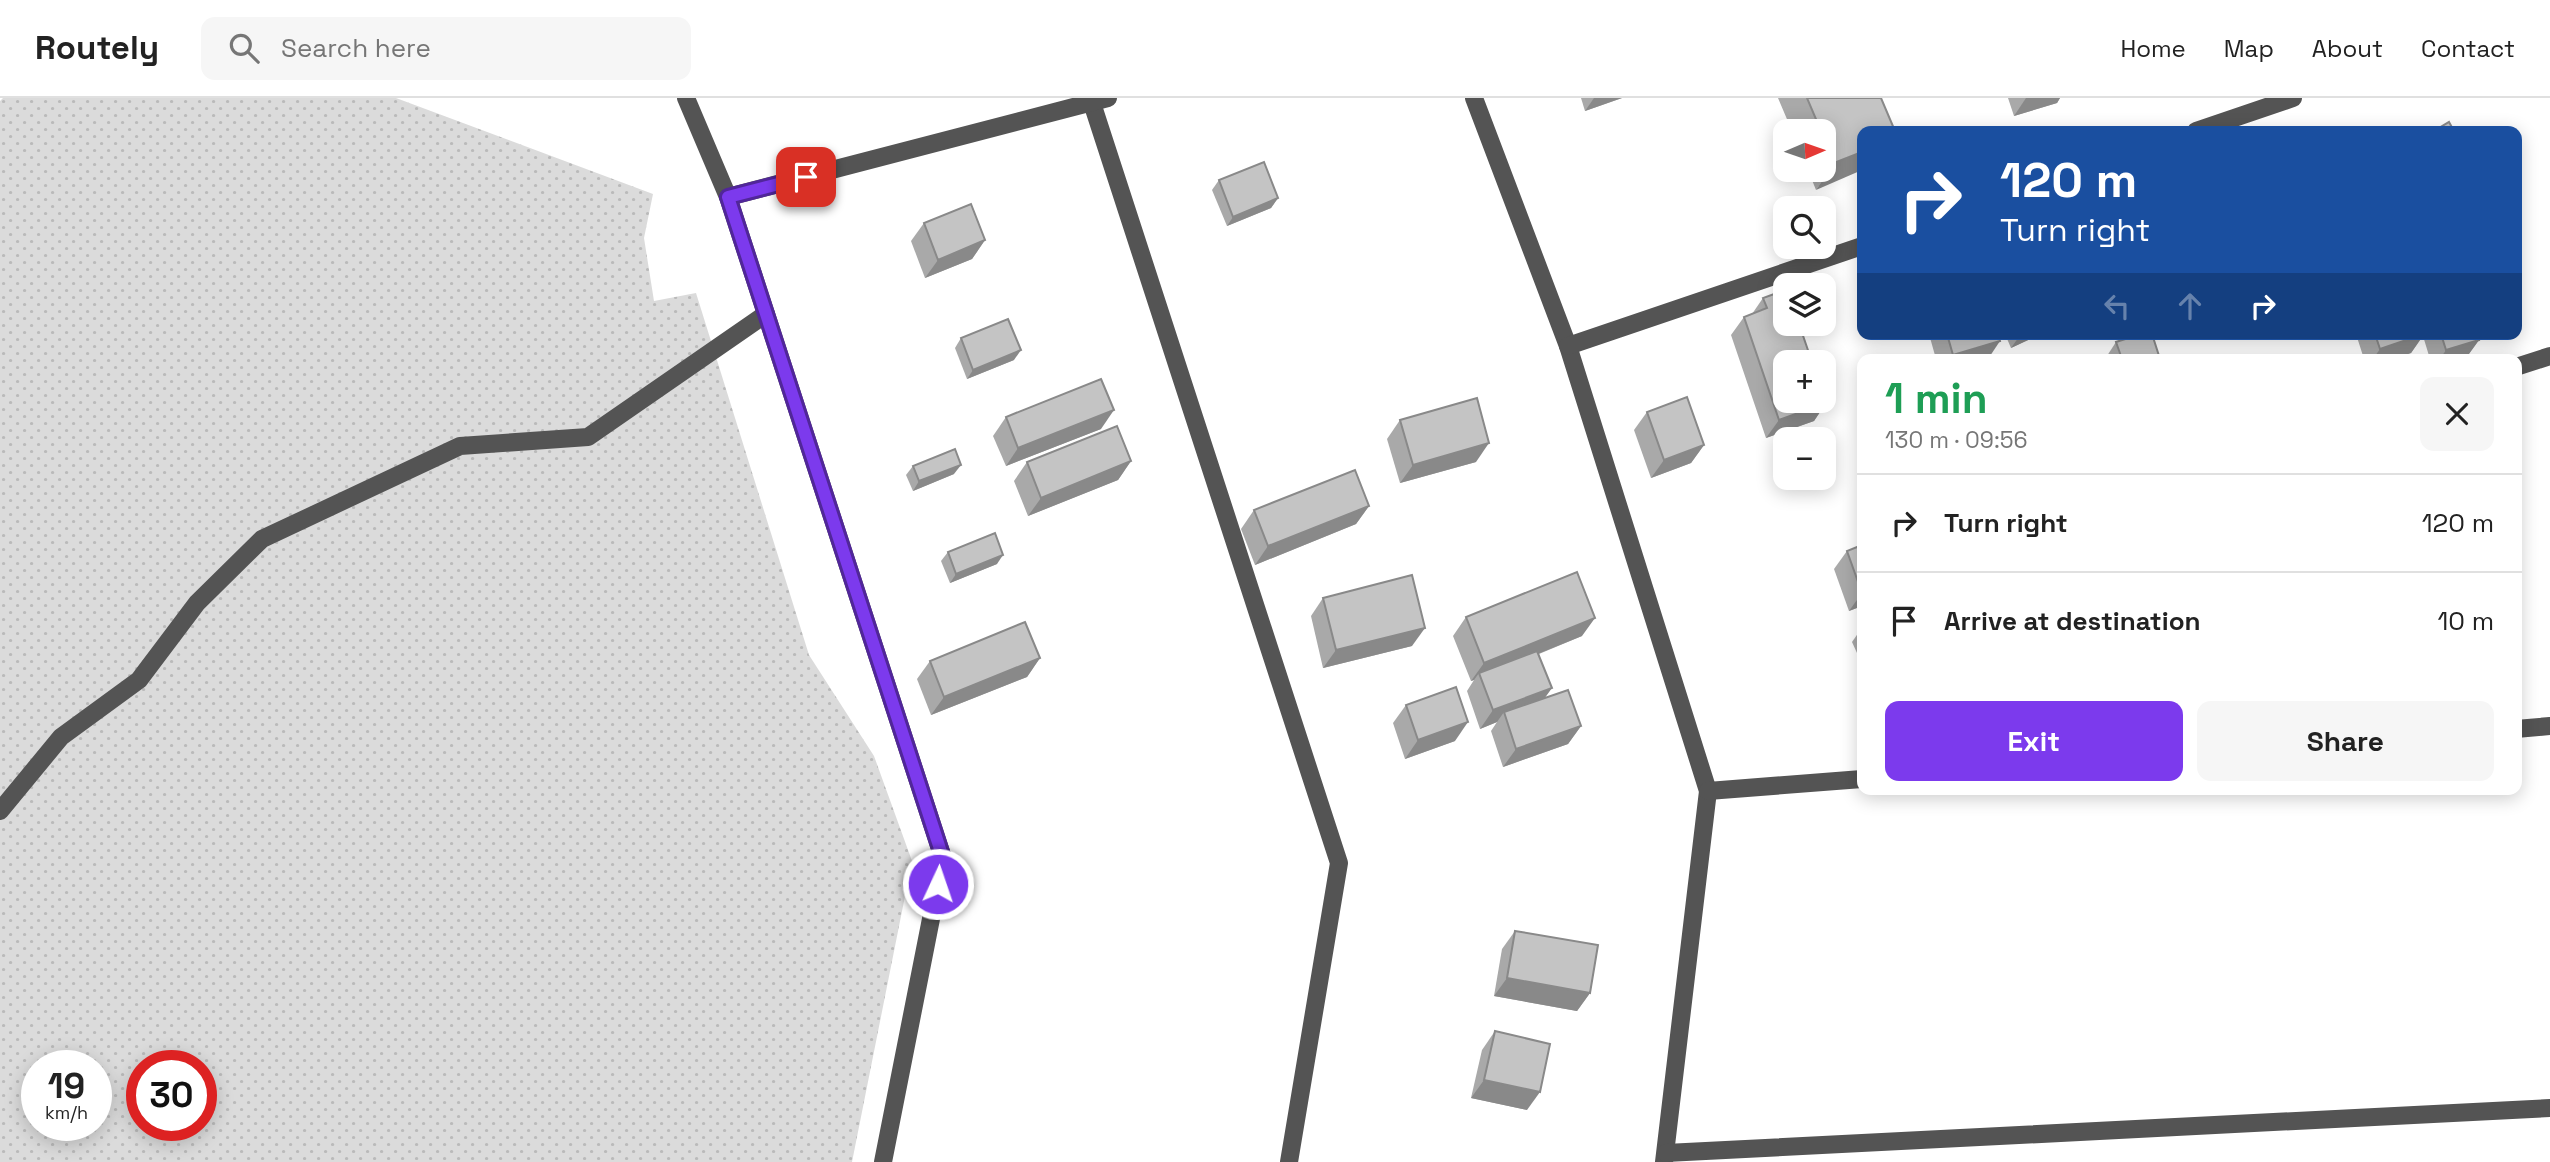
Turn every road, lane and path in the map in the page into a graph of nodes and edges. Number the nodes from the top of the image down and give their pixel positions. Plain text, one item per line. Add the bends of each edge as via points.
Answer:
1 (686, 98) edge
2 (1474, 98) edge
3 (2293, 98) edge
4 (1100, 101) edge
5 (2211, 126) edge
6 (728, 197) junction
7 (1857, 248) edge
8 (766, 314) junction
9 (1569, 346) junction
10 (2550, 356) edge
11 (2522, 365) edge
12 (2550, 726) edge
13 (2522, 728) edge
14 (1857, 779) edge
15 (1708, 791) junction
16 (0, 811) edge
17 (2550, 1108) edge
18 (1665, 1158) edge
19 (883, 1162) edge
20 (1289, 1162) edge

1 - 6 street
2 - 9 street
3 - 5 street
4 - 6 street
4 - 20 street via 1339,863
6 - 8 street
7 - 9 street
8 - 16 street via 588,437 460,446 262,539 197,603 139,680 61,737
8 - 19 street via 943,858
9 - 15 street
10 - 11 street
12 - 13 street
14 - 15 street
15 - 18 street
17 - 18 street

